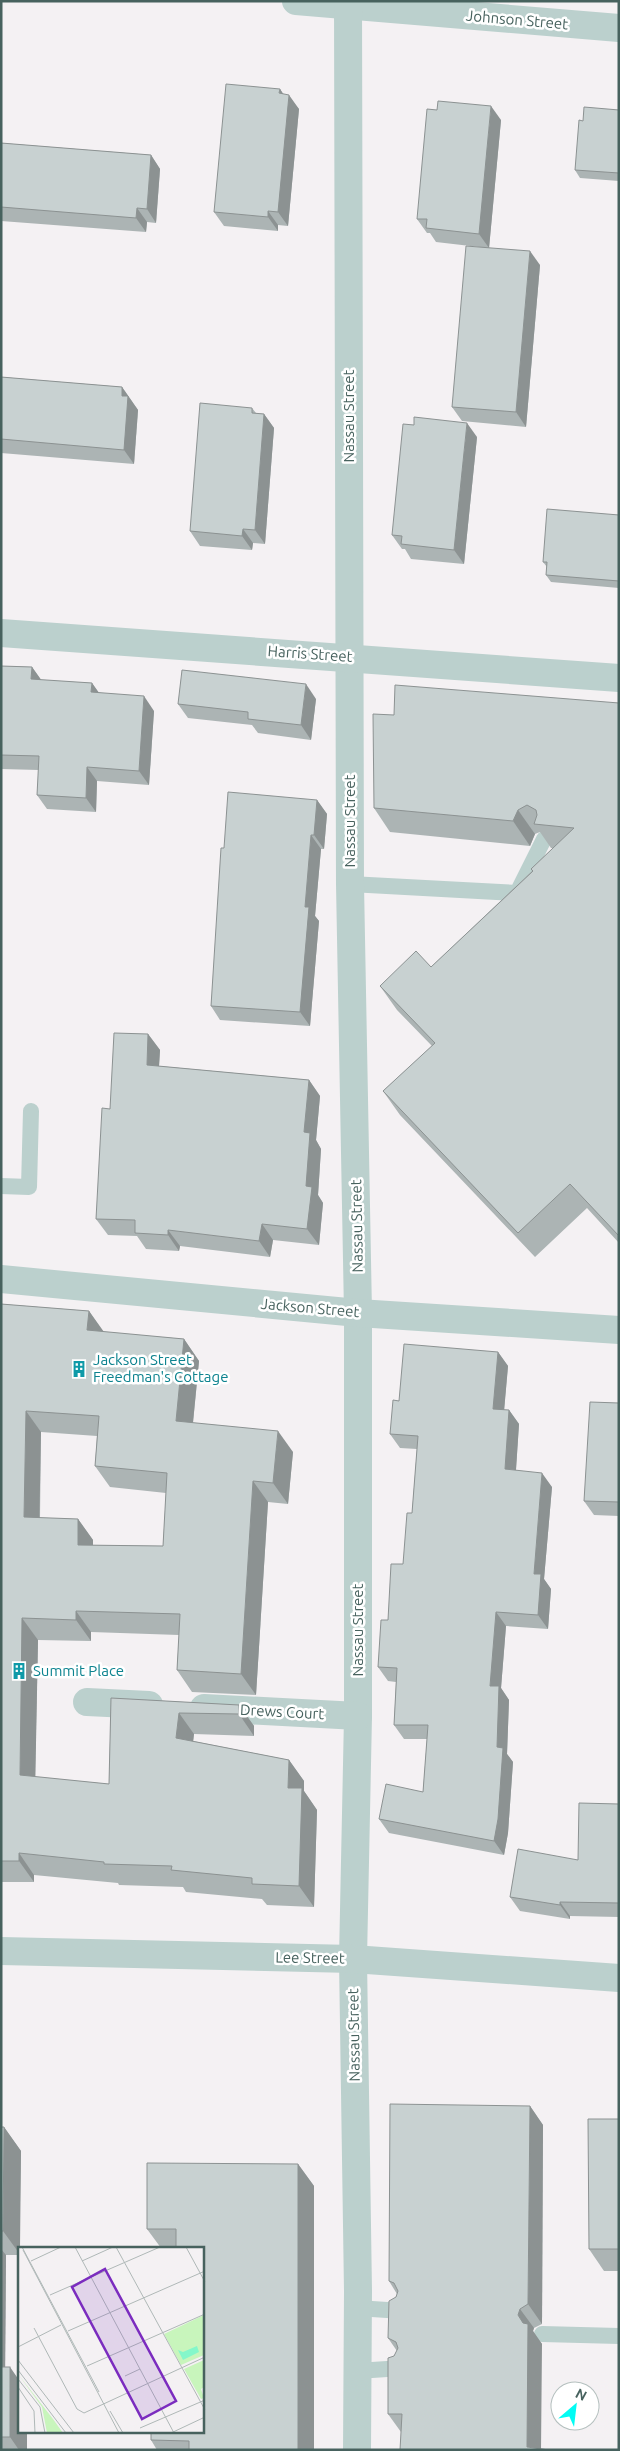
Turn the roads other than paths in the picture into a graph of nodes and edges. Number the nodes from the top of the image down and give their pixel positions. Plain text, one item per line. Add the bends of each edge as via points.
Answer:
1 (296, 1) edge
2 (348, 3) edge
3 (619, 28) edge
4 (1, 633) edge
5 (349, 657) junction
6 (619, 678) edge
7 (544, 839) edge
8 (350, 884) junction
9 (31, 1111) dead end
10 (1, 1186) edge
11 (1, 1279) edge
12 (358, 1313) junction
13 (619, 1330) edge
14 (87, 1702) dead end
15 (358, 1716) junction
16 (1, 1951) edge
17 (353, 1959) junction
18 (619, 1978) edge
19 (357, 2308) junction
20 (402, 2311) edge
21 (542, 2334) dead end
22 (619, 2336) edge
23 (402, 2368) edge
24 (357, 2371) junction
25 (357, 2450) edge

1 - 2 street, Johnson Street
2 - 3 street, Johnson Street
2 - 5 street, Nassau Street
4 - 5 street, Harris Street
5 - 6 street, Harris Street
5 - 8 street, Nassau Street
7 - 8 lane via 517,892
8 - 12 street, Nassau Street
9 - 10 lane via 29,1187
11 - 12 street, Jackson Street
12 - 13 street, Jackson Street
12 - 15 street, Nassau Street
14 - 15 street, Drews Court
15 - 17 street, Nassau Street
16 - 17 street, Lee Street
17 - 18 street, Lee Street
17 - 19 street, Nassau Street
19 - 20 lane
19 - 24 street, Nassau Street
21 - 22 lane
23 - 24 lane
24 - 25 street, Nassau Street

